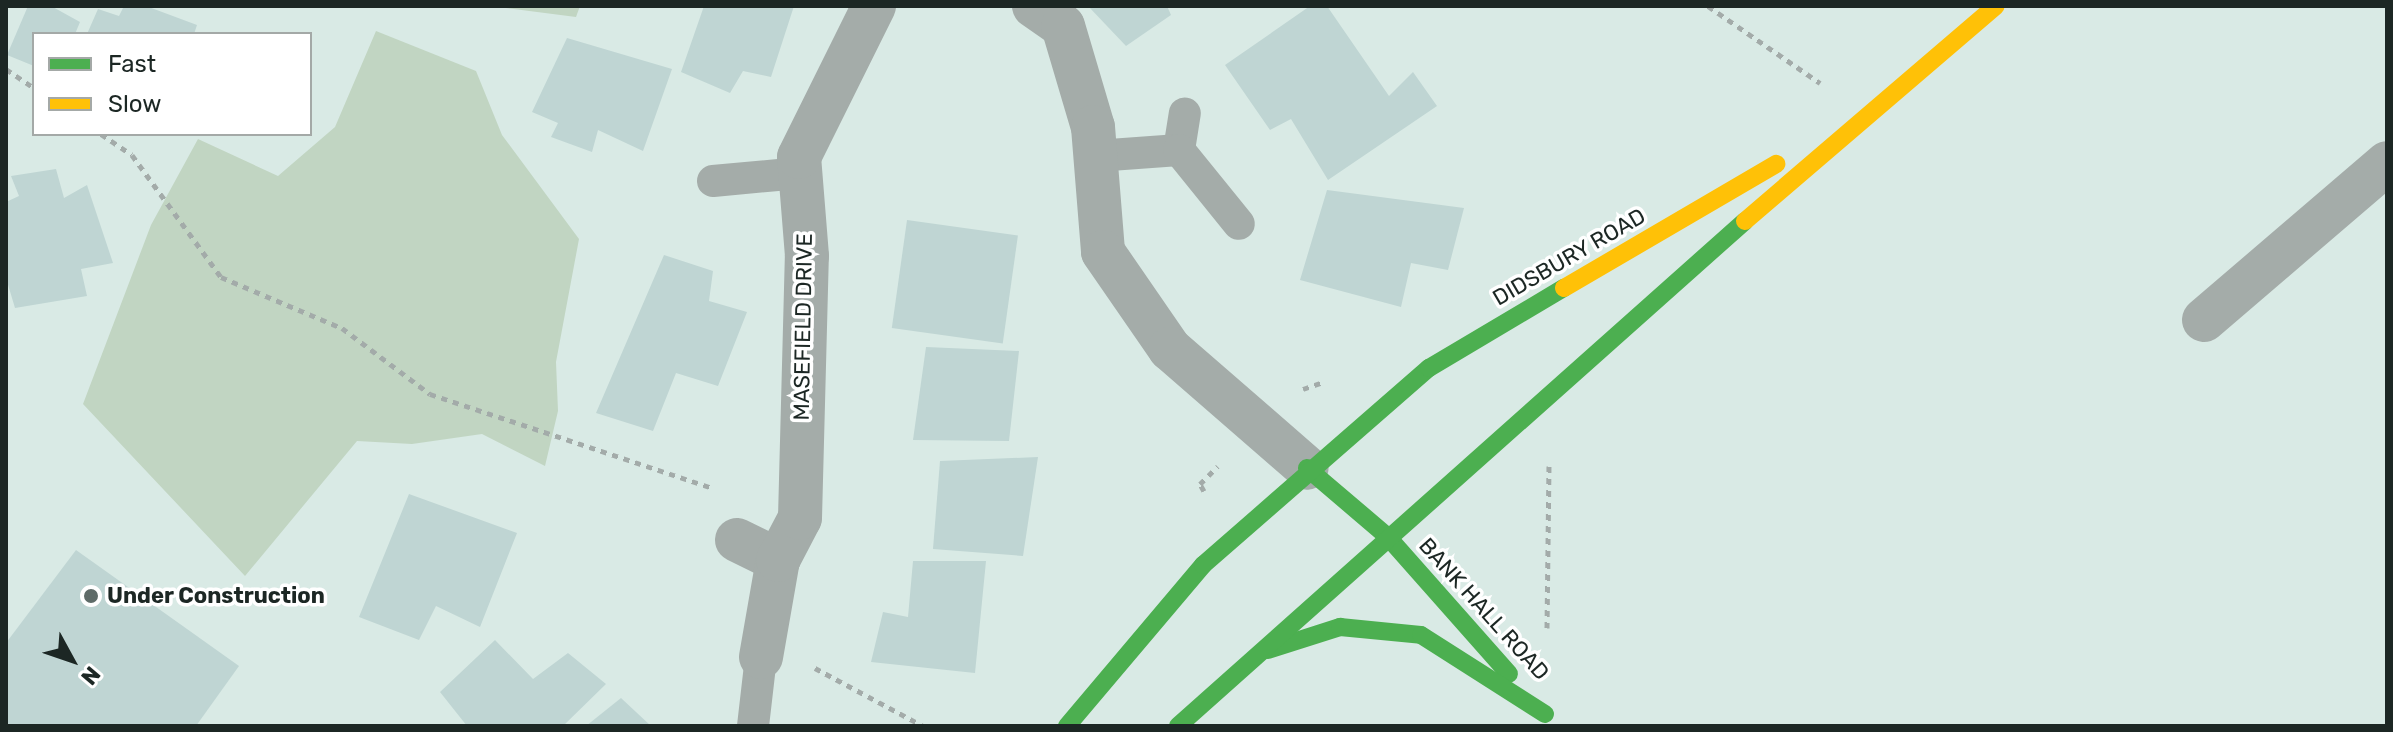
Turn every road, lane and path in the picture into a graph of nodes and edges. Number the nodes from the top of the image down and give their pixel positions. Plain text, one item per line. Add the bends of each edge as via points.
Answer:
1 (874, 6) edge
2 (1034, 6) edge
3 (1708, 6) edge
4 (1996, 6) edge
5 (6, 69) edge
6 (32, 87) edge
7 (1870, 109) junction
8 (1185, 113) dead end
9 (104, 136) edge
10 (1179, 150) junction
11 (1096, 156) junction
12 (2387, 163) edge
13 (800, 173) junction
14 (713, 181) dead end
15 (1239, 224) dead end
16 (2204, 320) dead end
17 (1516, 418) junction
18 (1307, 468) junction
19 (800, 518) junction
20 (1387, 536) junction
21 (737, 540) dead end
22 (778, 560) junction
23 (764, 650) junction
24 (1268, 650) junction
25 (1551, 720) edge
26 (753, 726) edge
27 (923, 726) edge
28 (1067, 726) edge
29 (1178, 726) edge

1 - 13 street, MASEFIELD DRIVE via 799,157
2 - 11 street via 1063,26
3 - 7 path via 1817,82
4 - 7 main road, DIDSBURY ROAD
5 - 6 path
7 - 17 main road, DIDSBURY ROAD
7 - 18 main road, DIDSBURY ROAD via 1429,368
8 - 10 lane
9 - 19 path via 132,155 221,277 342,328 430,394
10 - 11 lane
10 - 15 lane
11 - 18 street via 1103,252 1170,349
12 - 16 street
13 - 14 lane
13 - 19 street, MASEFIELD DRIVE via 807,256
17 - 20 main road, DIDSBURY ROAD
17 - 25 path via 1549,458
18 - 20 main road
18 - 28 main road, DIDSBURY ROAD via 1203,565
19 - 22 street, MASEFIELD DRIVE
20 - 24 main road, DIDSBURY ROAD
20 - 25 main road, BANK HALL ROAD
21 - 22 street
22 - 23 street, MASEFIELD DRIVE
23 - 26 lane
23 - 27 path
24 - 25 main road, BANK HALL ROAD via 1340,627 1421,635
24 - 29 main road, DIDSBURY ROAD

